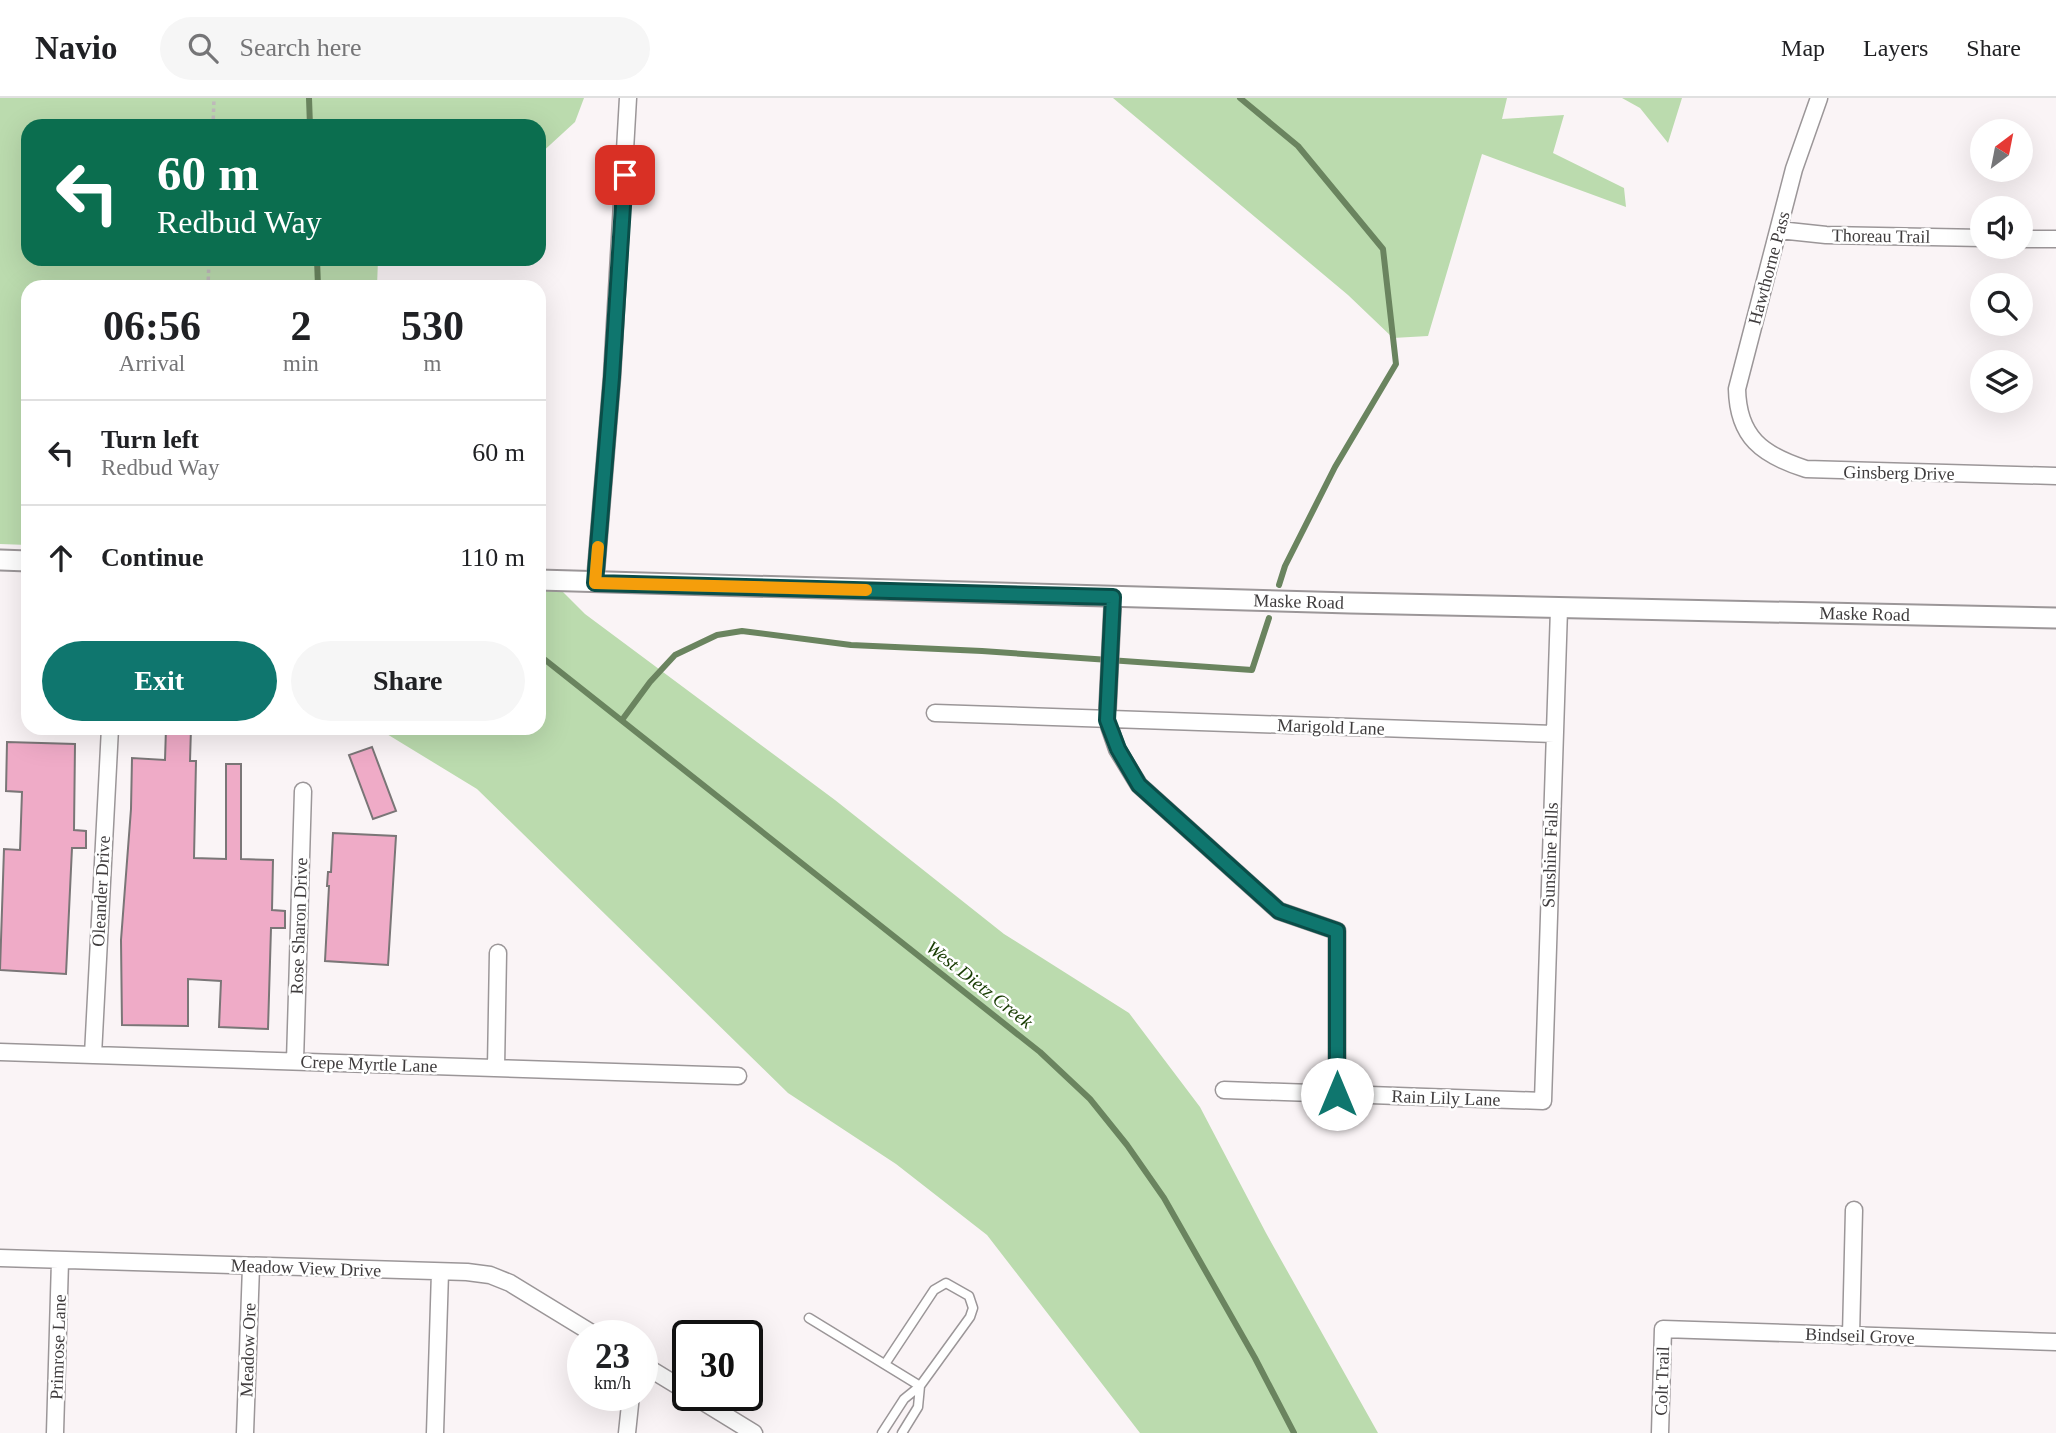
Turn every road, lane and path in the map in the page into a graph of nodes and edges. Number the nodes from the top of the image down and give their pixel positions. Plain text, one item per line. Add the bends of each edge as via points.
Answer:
1 (214, 98) edge
2 (628, 98) edge
3 (1819, 98) edge
4 (213, 119) edge
5 (1779, 230) junction
6 (1970, 238) edge
7 (2033, 239) edge
8 (2056, 239) edge
9 (1751, 438) joint
10 (2056, 476) edge
11 (0, 560) edge
12 (21, 561) edge
13 (546, 580) edge
14 (595, 583) junction
15 (1113, 597) junction
16 (1559, 608) junction
17 (2056, 618) edge
18 (935, 713) dead end
19 (1107, 720) junction
20 (1554, 734) junction
21 (110, 735) edge
22 (303, 790) dead end
23 (498, 953) dead end
24 (0, 1052) edge
25 (93, 1055) junction
26 (295, 1061) junction
27 (496, 1068) junction
28 (738, 1076) dead end
29 (1224, 1090) dead end
30 (1337, 1094) junction
31 (1543, 1101) joint
32 (1854, 1210) dead end
33 (0, 1258) edge
34 (60, 1261) junction
35 (251, 1267) junction
36 (440, 1272) junction
37 (809, 1318) dead end
38 (570, 1320) edge
39 (1663, 1329) joint
40 (1851, 1336) junction
41 (2056, 1342) edge
42 (885, 1364) junction
43 (920, 1386) junction
44 (629, 1411) edge
45 (718, 1411) edge
46 (55, 1433) edge
47 (245, 1433) edge
48 (435, 1433) edge
49 (627, 1433) edge
50 (754, 1433) edge
51 (882, 1433) edge
52 (902, 1433) edge
53 (1660, 1433) edge

1 - 4 path
2 - 14 street
3 - 5 street, Hawthorne Pass
5 - 6 street, Thoreau Trail
5 - 9 street, Hawthorne Pass via 1737,389 1737,408
7 - 8 street
9 - 10 street, Ginsberg Drive via 1782,461 1806,469
11 - 12 street
13 - 14 street, Maske Road
14 - 15 street, Maske Road
15 - 16 street, Maske Road
15 - 19 street
16 - 17 street, Maske Road
16 - 20 street, Sunshine Falls
18 - 19 street, Marigold Lane
19 - 20 street, Marigold Lane
19 - 30 street via 1139,785 1279,911 1337,931
20 - 31 street, Sunshine Falls
21 - 25 street, Oleander Drive
22 - 26 street, Rose Sharon Drive
23 - 27 street
24 - 25 street, Crepe Myrtle Lane
25 - 26 street, Crepe Myrtle Lane
26 - 27 street, Crepe Myrtle Lane
27 - 28 street, Crepe Myrtle Lane
29 - 30 street, Rain Lily Lane
30 - 31 street, Rain Lily Lane
32 - 40 street
33 - 34 street, Meadow View Drive
34 - 35 street, Meadow View Drive
34 - 46 street, Primrose Lane
35 - 36 street, Meadow View Drive
35 - 47 street, Meadow Ore
36 - 38 street, Meadow View Drive via 490,1275
36 - 48 street
37 - 42 lane
39 - 40 street, Bindseil Grove
39 - 53 street, Colt Trail
40 - 41 street, Bindseil Grove
42 - 43 lane
42 - 43 lane via 934,1290 946,1283 969,1296 970,1317
43 - 51 lane via 904,1399
43 - 52 lane via 918,1407
44 - 49 street
45 - 50 street

